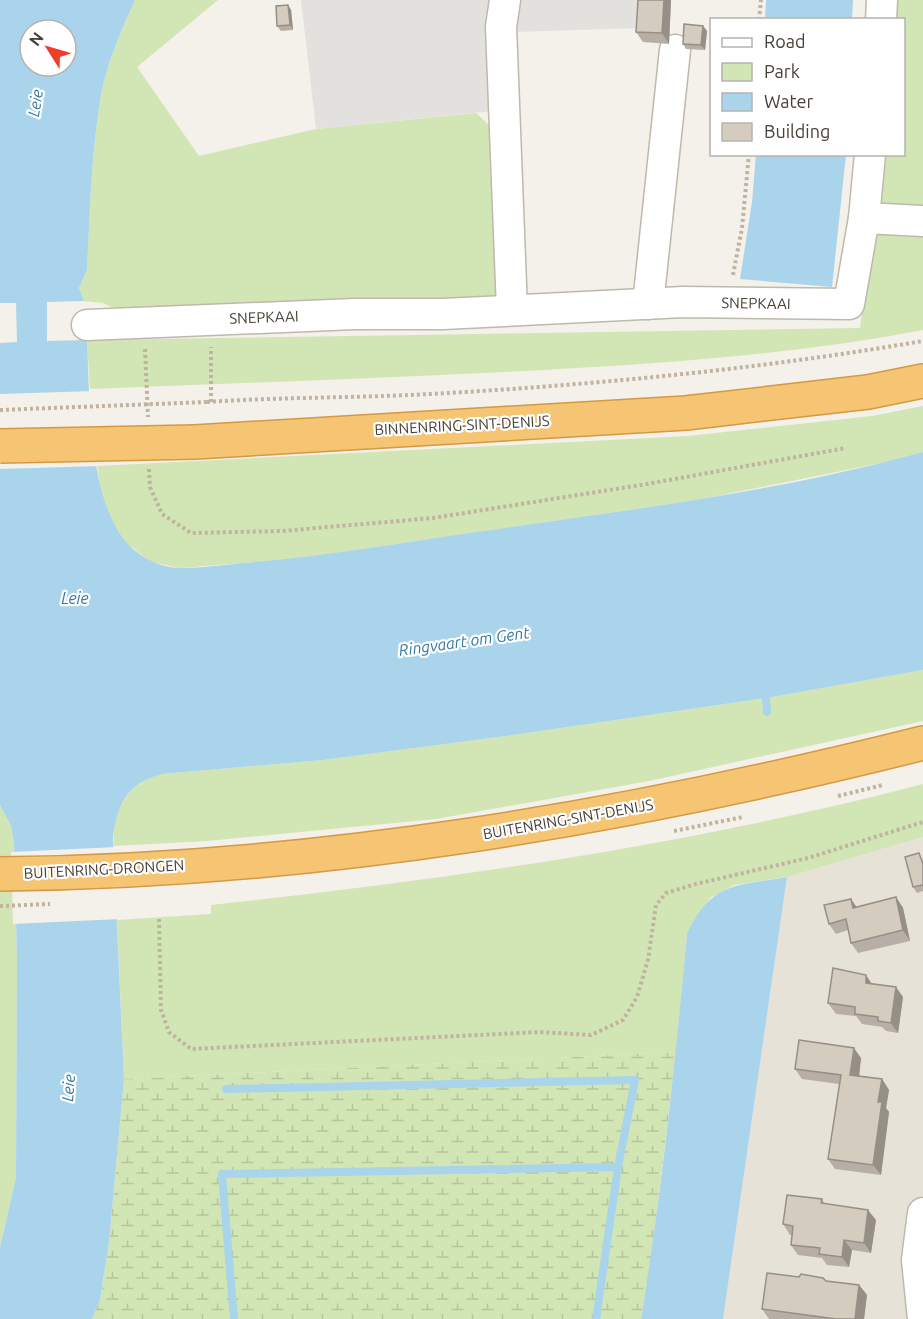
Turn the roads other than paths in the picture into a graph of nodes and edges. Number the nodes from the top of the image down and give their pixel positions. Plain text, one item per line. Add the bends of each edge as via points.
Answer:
1 (505, 0) edge
2 (882, 0) edge
3 (881, 18) edge
4 (675, 50) dead end
5 (870, 156) edge
6 (864, 218) junction
7 (923, 221) edge
8 (648, 304) junction
9 (512, 310) junction
10 (87, 325) dead end
11 (923, 381) edge
12 (0, 446) edge
13 (923, 743) edge
14 (208, 864) joint
15 (0, 874) edge
16 (923, 1213) edge
17 (922, 1319) edge

1 - 9 street via 501,27
2 - 3 street
4 - 8 street
5 - 6 street, SNEPKAAI
6 - 7 street
6 - 8 street, SNEPKAAI via 849,304
8 - 9 street, SNEPKAAI
9 - 10 street, SNEPKAAI
11 - 12 highway, BINNENRING-SINT-DENIJS, bridge via 868,392 686,412 195,442
13 - 14 highway, BUITENRING-SINT-DENIJS via 665,802 439,842
14 - 15 highway, BUITENRING-DRONGEN
16 - 17 street via 917,1260

